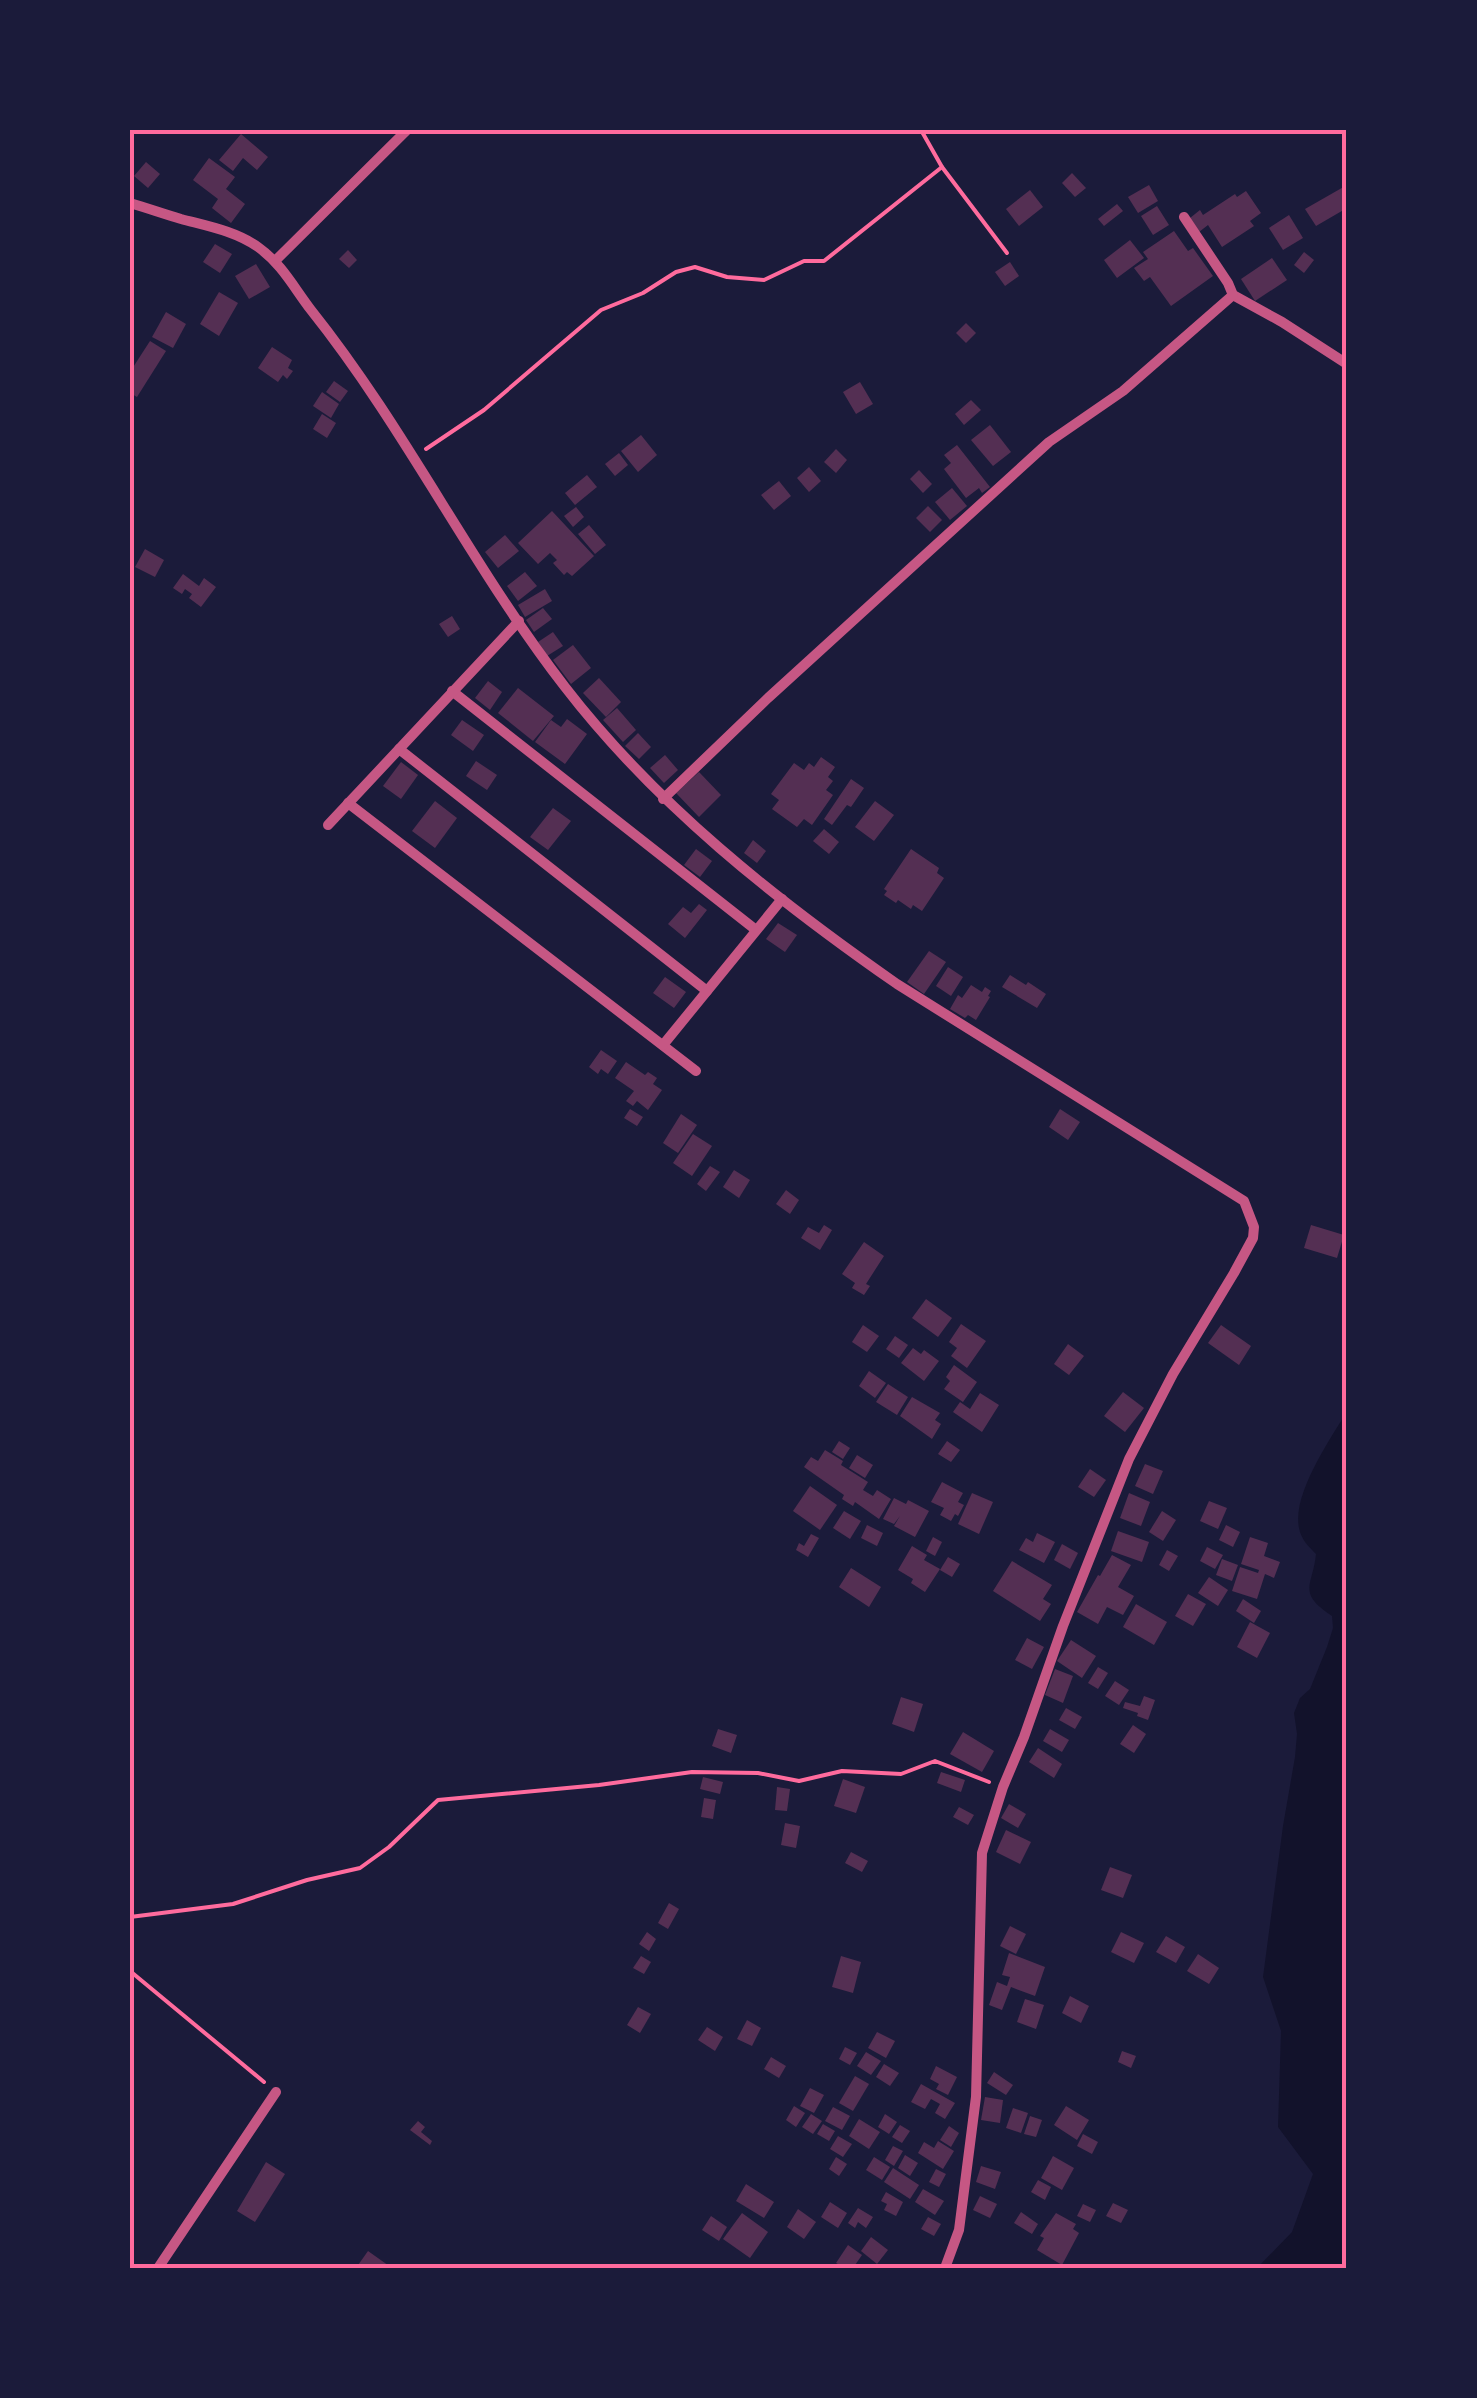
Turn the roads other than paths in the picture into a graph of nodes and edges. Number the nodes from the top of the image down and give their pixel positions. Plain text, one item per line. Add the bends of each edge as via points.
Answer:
1 (406, 130) edge
2 (130, 203) edge
3 (1184, 217) dead end
4 (276, 260) junction
5 (1233, 294) junction
6 (1347, 364) edge
7 (518, 621) junction
8 (452, 691) junction
9 (399, 748) junction
10 (663, 799) junction
11 (348, 803) junction
12 (328, 825) dead end
13 (782, 899) junction
14 (756, 930) junction
15 (707, 991) junction
16 (664, 1045) junction
17 (696, 1071) dead end
18 (276, 2092) road end
19 (158, 2268) edge
20 (946, 2268) edge

1 - 4 street
2 - 4 street via 228,231
3 - 5 street
4 - 7 street via 350,359
5 - 6 street
5 - 10 street via 1123,392 1049,442
7 - 8 street
7 - 10 street via 565,687
8 - 9 street
8 - 14 street
9 - 11 street
9 - 15 street
10 - 13 street
11 - 12 street
11 - 16 street
13 - 14 street
13 - 20 street via 896,984 1244,1201 1254,1227 1129,1459 982,1853 976,2097 960,2230
14 - 15 street
15 - 16 street
16 - 17 street
18 - 19 street

